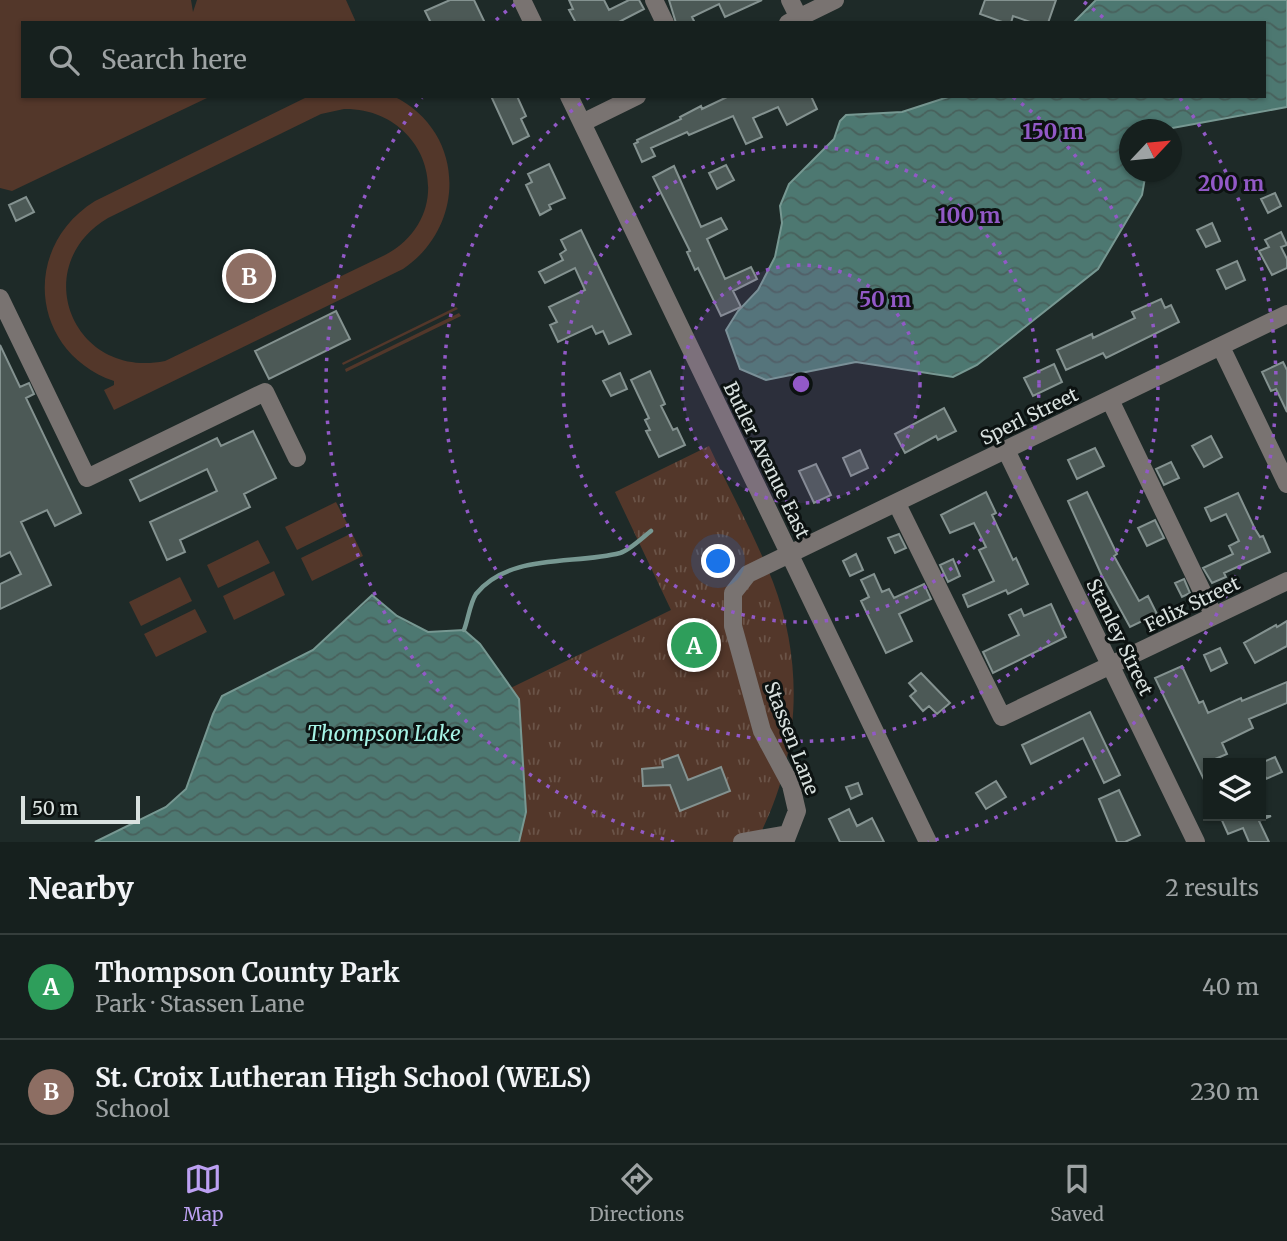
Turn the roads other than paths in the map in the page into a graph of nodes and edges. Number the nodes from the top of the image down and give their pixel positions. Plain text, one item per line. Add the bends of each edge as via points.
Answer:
1 (522, 0) edge
2 (654, 0) edge
3 (790, 0) edge
4 (835, 0) edge
5 (794, 20) edge
6 (532, 21) edge
7 (664, 21) edge
8 (570, 98) edge
9 (633, 98) edge
10 (582, 123) junction
11 (0, 298) edge
12 (1287, 314) edge
13 (1220, 346) junction
14 (1110, 400) junction
15 (1006, 450) junction
16 (297, 458) dead end
17 (1287, 484) edge
18 (897, 504) junction
19 (789, 556) junction
20 (1287, 581) edge
21 (1214, 616) junction
22 (1111, 667) junction
23 (787, 838) edge
24 (742, 842) edge
25 (928, 842) edge
26 (1196, 842) edge

1 - 6 street
2 - 7 street
3 - 5 street
4 - 5 street
8 - 10 street, Butler Avenue East
9 - 10 street
10 - 19 street, Butler Avenue East
11 - 16 street via 88,478 265,392
12 - 13 street, Sperl Street
13 - 14 street, Sperl Street
13 - 17 street
14 - 15 street, Sperl Street
14 - 21 street
15 - 18 street, Sperl Street
15 - 22 street, Stanley Street
18 - 19 street, Sperl Street
18 - 22 street, Felix Street via 1002,717
19 - 23 street, Stassen Lane via 748,574 733,593 733,626 762,731 791,785 797,811
19 - 25 street, Butler Avenue East
20 - 21 street, Felix Street
21 - 22 street, Felix Street
22 - 26 street, Stanley Street
23 - 24 street

